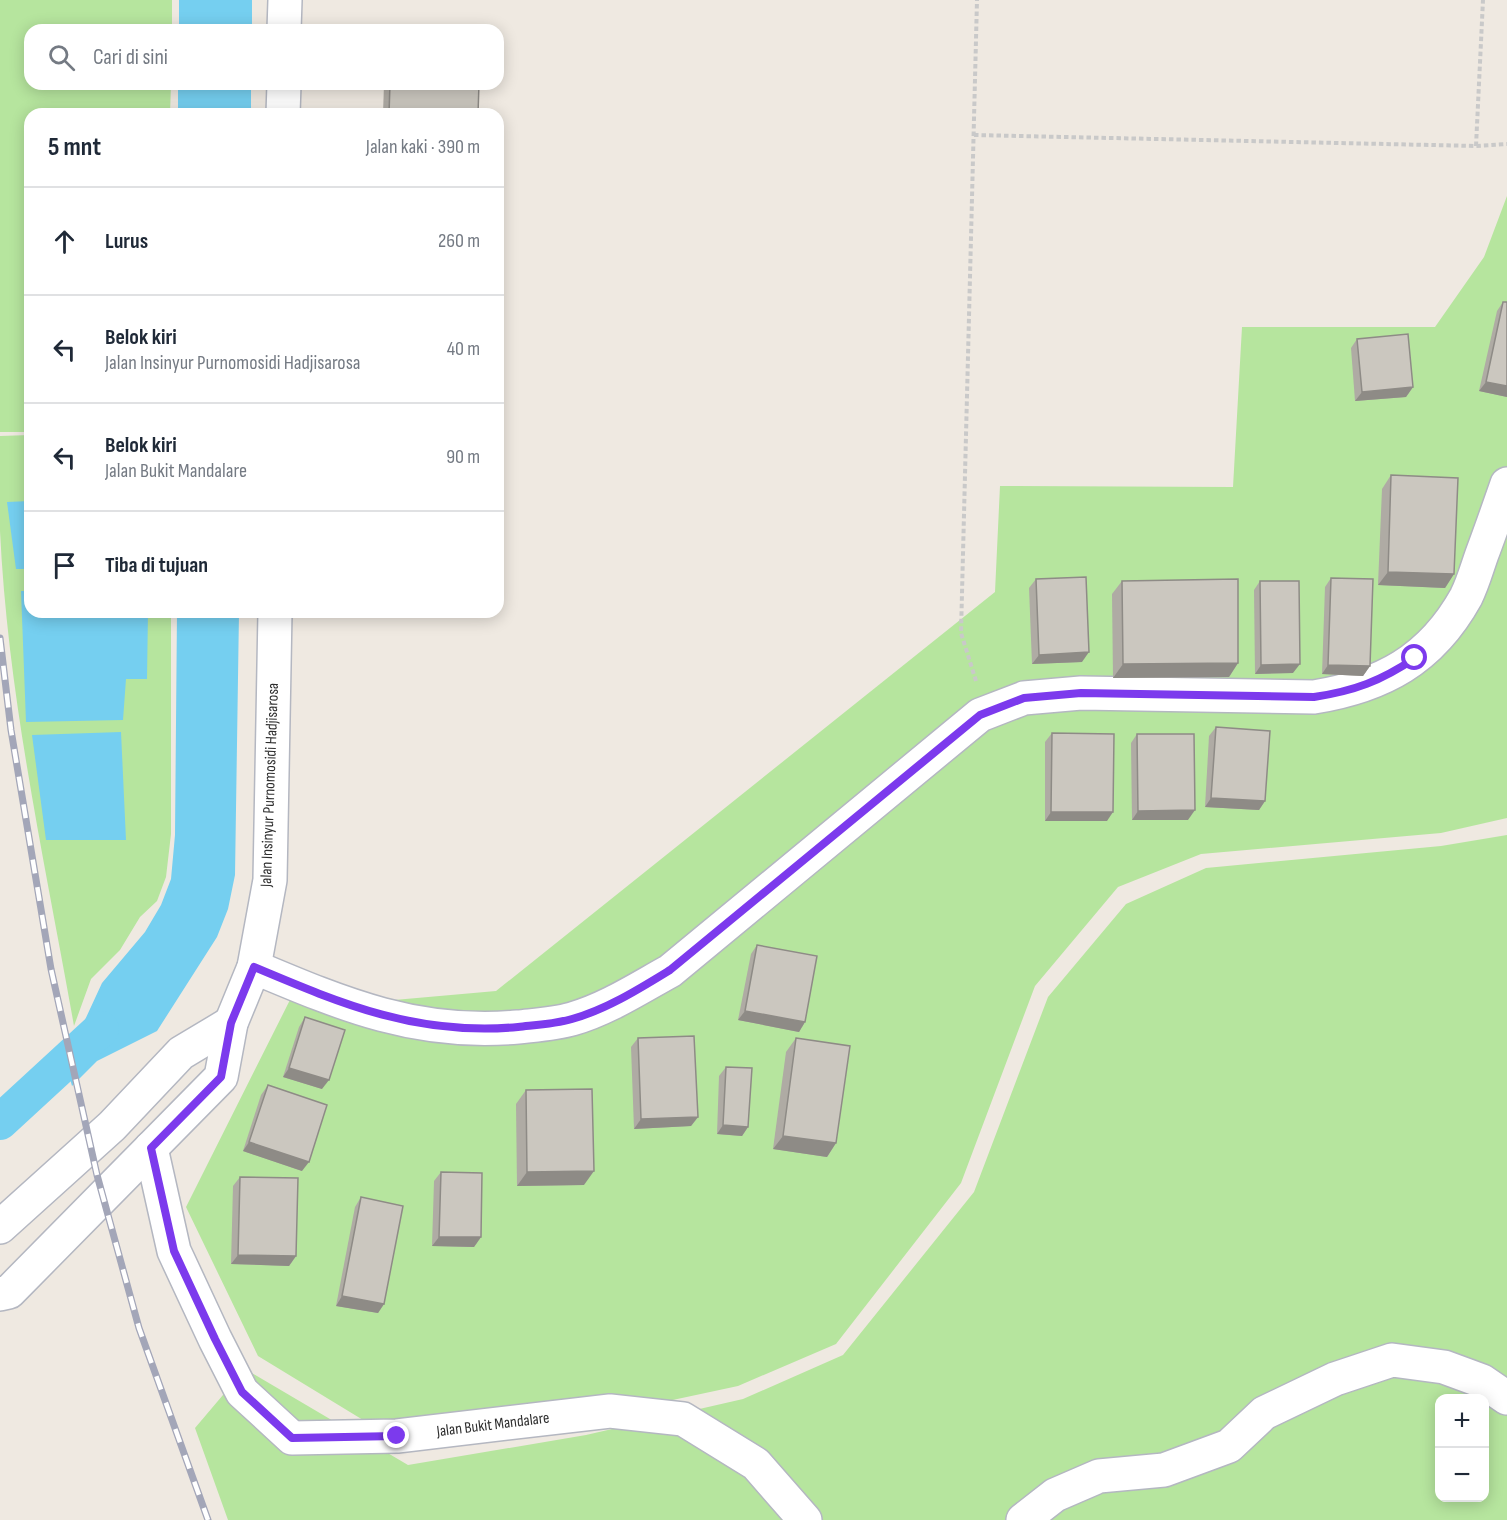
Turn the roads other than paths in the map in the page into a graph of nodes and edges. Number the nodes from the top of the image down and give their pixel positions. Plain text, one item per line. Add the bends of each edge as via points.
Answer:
1 (285, 0) edge
2 (284, 24) edge
3 (284, 90) edge
4 (283, 108) edge
5 (1507, 484) edge
6 (275, 618) edge
7 (254, 967) junction
8 (231, 1023) junction
9 (151, 1148) junction
10 (0, 1227) edge
11 (0, 1294) edge
12 (1507, 1398) edge
13 (804, 1520) edge
14 (1023, 1520) edge

1 - 2 street
3 - 4 street
5 - 7 street via 1470,587 1452,619 1415,658 1393,673 1368,685 1314,697 1081,693 1024,698 980,715 670,970 618,1001 572,1019 499,1028 426,1024 346,1005
6 - 7 street, Jalan Insinyur Purnomosidi Hadjisarosa via 270,880
7 - 8 street, Jalan Insinyur Purnomosidi Hadjisarosa
8 - 9 street, Jalan Insinyur Purnomosidi Hadjisarosa via 221,1077
8 - 10 street via 181,1053 112,1126
9 - 11 street, Jalan Insinyur Purnomosidi Hadjisarosa via 9,1292
9 - 13 street, Jalan Bukit Mandalare via 174,1251 215,1339 242,1392 292,1438 397,1436 610,1411 683,1419 756,1464
12 - 14 street via 1482,1381 1444,1367 1392,1360 1335,1379 1264,1413 1228,1446 1164,1470 1099,1476 1055,1495

